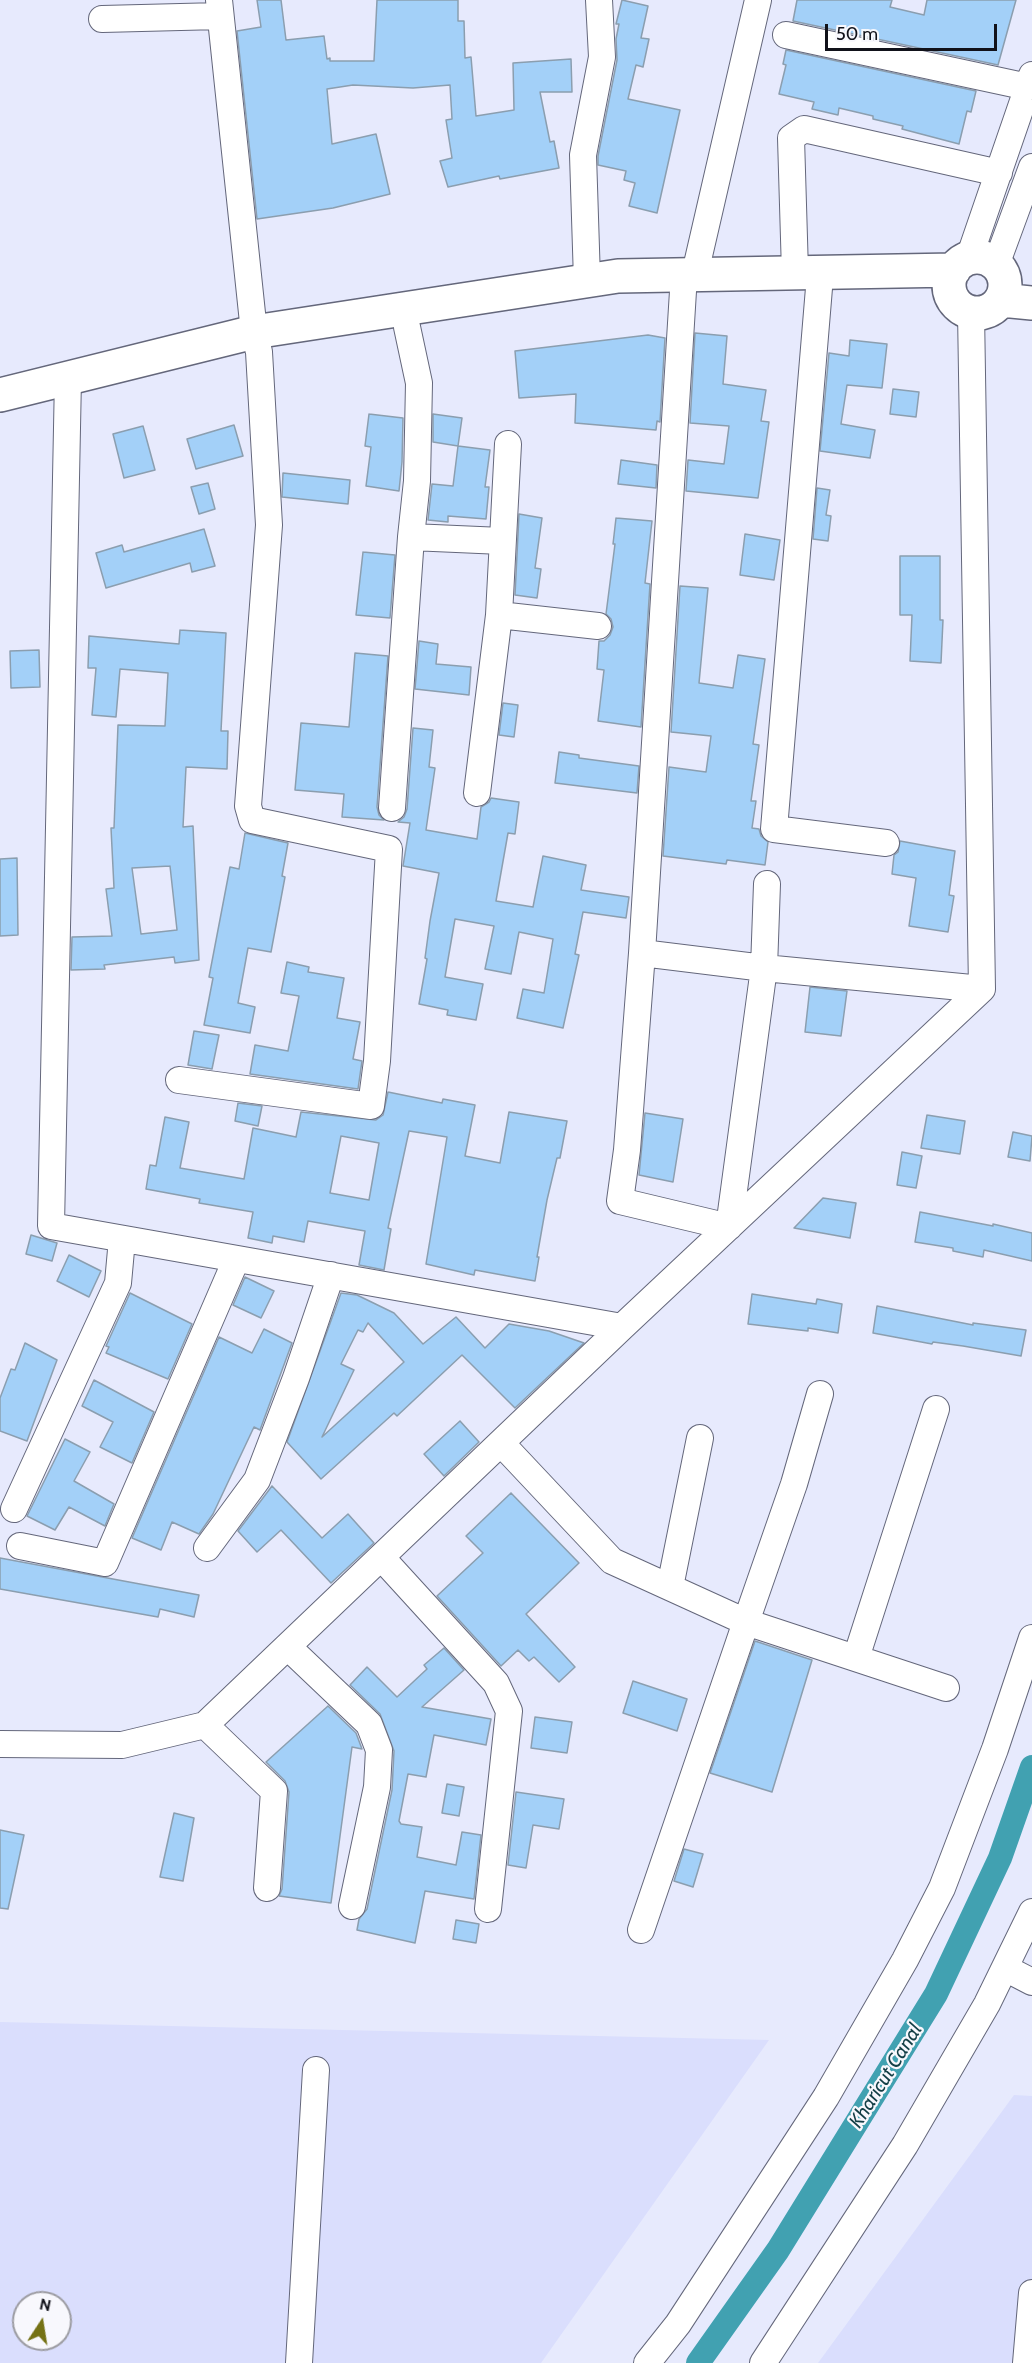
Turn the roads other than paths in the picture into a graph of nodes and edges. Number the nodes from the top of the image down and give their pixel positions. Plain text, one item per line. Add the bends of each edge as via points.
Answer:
1 (599, 0) edge
2 (758, 0) edge
3 (220, 8) edge
4 (102, 19) dead end
5 (786, 34) dead end
6 (1030, 81) edge
7 (1032, 168) edge
8 (999, 173) junction
9 (587, 280) junction
10 (807, 280) junction
11 (689, 282) junction
12 (990, 284) edge
13 (407, 327) junction
14 (256, 342) junction
15 (68, 388) junction
16 (0, 395) edge
17 (0, 415) edge
18 (508, 444) dead end
19 (411, 537) junction
20 (502, 541) junction
21 (499, 615) junction
22 (598, 626) dead end
23 (477, 793) dead end
24 (392, 808) dead end
25 (886, 843) dead end
26 (767, 884) dead end
27 (642, 952) junction
28 (764, 968) junction
29 (982, 989) junction
30 (179, 1080) dead end
31 (729, 1227) junction
32 (122, 1239) junction
33 (236, 1260) junction
34 (331, 1275) junction
35 (622, 1327) junction
36 (820, 1394) dead end
37 (936, 1409) dead end
38 (700, 1438) dead end
39 (501, 1443) junction
40 (14, 1509) dead end
41 (20, 1546) dead end
42 (207, 1548) dead end
43 (381, 1557) junction
44 (670, 1587) junction
45 (746, 1622) junction
46 (1032, 1638) edge
47 (288, 1647) junction
48 (856, 1658) junction
49 (946, 1688) dead end
50 (205, 1725) junction
51 (0, 1744) edge
52 (267, 1888) dead end
53 (352, 1906) dead end
54 (488, 1909) dead end
55 (1030, 1925) edge
56 (641, 1930) dead end
57 (1005, 1968) junction
58 (1032, 1982) edge
59 (316, 2070) dead end
60 (1032, 2293) edge
61 (299, 2363) edge
62 (647, 2363) edge
63 (764, 2363) edge
64 (1026, 2363) edge

1 - 9 street via 602,57 583,154
2 - 11 street
3 - 4 street
3 - 14 street
5 - 6 street
6 - 8 street
7 - 12 street
8 - 10 street via 804,129 791,138
8 - 12 street
9 - 11 main road via 618,276
9 - 14 main road
10 - 11 main road
10 - 12 main road
10 - 25 street via 774,829
11 - 13 main road
11 - 27 street via 681,350
12 - 29 street
13 - 14 main road
13 - 19 street via 419,382 417,481
14 - 15 main road
14 - 30 street via 269,525 248,806 252,820 389,849 376,1061 371,1106
15 - 16 main road
15 - 17 main road
15 - 32 street via 51,1226
18 - 20 street
19 - 20 street
19 - 24 street
20 - 21 street
21 - 22 street
21 - 23 street
26 - 28 street
27 - 28 street
27 - 31 street via 620,1201
28 - 29 street
28 - 31 street
29 - 31 street
31 - 35 street
32 - 33 street
32 - 40 street via 118,1283
33 - 34 street
33 - 41 street via 105,1563
34 - 35 street
34 - 42 street via 257,1480
35 - 39 street
36 - 45 street via 794,1484
37 - 48 street
38 - 44 street
39 - 43 street
39 - 44 street via 612,1561
43 - 47 street
43 - 54 street via 496,1683 509,1711
44 - 45 street
45 - 48 street
45 - 56 street
46 - 62 street via 942,1888 905,1960 826,2097 678,2324
47 - 50 street
47 - 53 street via 369,1724 379,1750 377,1787
48 - 49 street
50 - 51 street via 122,1745
50 - 52 street via 274,1791
55 - 57 street
57 - 58 street
57 - 63 street via 905,2145
59 - 61 street
60 - 64 street

